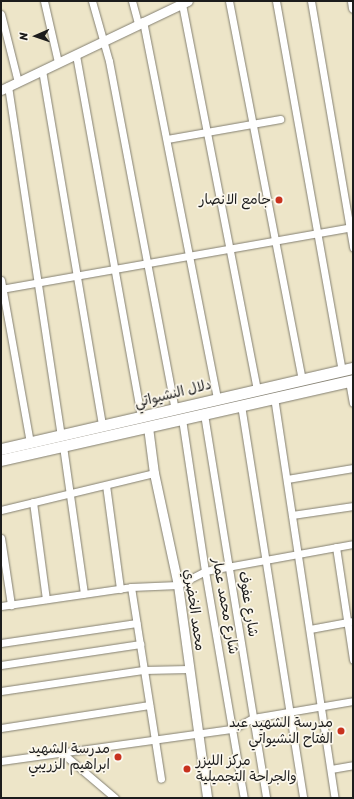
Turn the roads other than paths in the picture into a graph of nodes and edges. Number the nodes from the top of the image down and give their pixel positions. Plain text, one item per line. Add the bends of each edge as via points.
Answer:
1 (44, 1) edge
2 (92, 1) edge
3 (132, 1) edge
4 (229, 1) edge
5 (276, 1) edge
6 (311, 1) edge
7 (352, 1) edge
8 (185, 2) edge
9 (170, 5) edge
10 (353, 8) edge
11 (1, 14) edge
12 (141, 22) junction
13 (104, 41) junction
14 (76, 55) junction
15 (58, 62) junction
16 (42, 70) junction
17 (18, 82) junction
18 (5, 88) edge
19 (280, 119) dead end
20 (254, 124) junction
21 (209, 132) junction
22 (168, 140) junction
23 (351, 227) edge
24 (317, 233) junction
25 (277, 242) junction
26 (353, 247) edge
27 (231, 250) junction
28 (190, 257) junction
29 (147, 263) junction
30 (114, 268) junction
31 (76, 275) junction
32 (1, 280) edge
33 (38, 282) junction
34 (2, 289) edge
35 (348, 370) edge
36 (302, 379) junction
37 (351, 380) edge
38 (257, 389) junction
39 (274, 398) junction
40 (217, 399) junction
41 (353, 403) edge
42 (241, 405) junction
43 (175, 409) junction
44 (204, 414) junction
45 (182, 419) junction
46 (144, 420) junction
47 (102, 426) junction
48 (62, 440) junction
49 (30, 442) junction
50 (1, 449) edge
51 (1, 460) edge
52 (353, 468) edge
53 (154, 473) junction
54 (287, 479) junction
55 (106, 485) junction
56 (70, 493) junction
57 (33, 502) junction
58 (353, 506) edge
59 (1, 510) edge
60 (292, 515) junction
61 (1, 538) edge
62 (353, 544) edge
63 (336, 547) junction
64 (2, 553) edge
65 (298, 554) junction
66 (265, 560) junction
67 (229, 567) junction
68 (205, 571) junction
69 (178, 584) junction
70 (131, 587) junction
71 (120, 589) junction
72 (84, 594) junction
73 (46, 599) junction
74 (11, 605) junction
75 (1, 606) edge
76 (350, 622) edge
77 (137, 623) junction
78 (310, 629) junction
79 (1, 643) edge
80 (140, 644) junction
81 (353, 660) edge
82 (1, 665) edge
83 (189, 669) junction
84 (144, 670) junction
85 (1, 691) edge
86 (353, 701) edge
87 (149, 705) junction
88 (321, 706) junction
89 (289, 712) junction
90 (253, 718) junction
91 (1, 728) edge
92 (233, 729) junction
93 (198, 734) junction
94 (155, 738) junction
95 (61, 752) junction
96 (1, 761) edge
97 (353, 765) edge
98 (331, 768) junction
99 (161, 779) dead end
100 (115, 798) edge
101 (207, 798) edge
102 (244, 798) edge
103 (266, 798) edge
104 (303, 798) edge
105 (335, 798) edge

1 - 15 street
2 - 13 street
3 - 12 street
4 - 20 street
5 - 24 street
6 - 23 street
7 - 10 street
8 - 9 street
8 - 21 street
9 - 12 street
11 - 17 street
12 - 13 street
12 - 22 street
13 - 14 street
13 - 29 street
14 - 15 street
14 - 30 street
15 - 16 street
16 - 17 street
16 - 31 street
17 - 18 street
18 - 33 street
19 - 20 street
20 - 21 street
20 - 25 street
21 - 22 street
21 - 27 street
22 - 28 street
23 - 24 street
23 - 26 street
24 - 25 street
24 - 35 street
25 - 27 street
25 - 36 street
27 - 28 street
27 - 38 street
28 - 29 street
28 - 40 street
29 - 30 street
29 - 43 street
30 - 31 street
30 - 46 street
31 - 33 street
31 - 47 street
32 - 34 street
33 - 34 street
33 - 48 street
34 - 49 street
35 - 36 main road, دلال النشيواتي
36 - 38 main road, دلال النشيواتي
37 - 39 main road, دلال النشيواتي
37 - 41 street
38 - 40 main road, دلال النشيواتي
39 - 42 main road, دلال النشيواتي
39 - 54 street
40 - 43 main road, دلال النشيواتي
42 - 44 main road, دلال النشيواتي
42 - 66 street
43 - 46 main road, دلال النشيواتي
44 - 45 main road, دلال النشيواتي
44 - 67 street, شارع عفوف
45 - 46 main road, دلال النشيواتي
45 - 68 street, شارع محمد عمار
46 - 47 main road, دلال النشيواتي
46 - 48 main road, دلال النشيواتي
46 - 53 street, محمد الخضري
47 - 48 main road, دلال النشيواتي
48 - 49 main road, دلال النشيواتي
48 - 51 main road, دلال النشيواتي
48 - 56 street
49 - 50 main road, دلال النشيواتي
52 - 54 street
53 - 55 street
53 - 69 street, محمد الخضري
54 - 60 street
55 - 56 street
55 - 71 street
56 - 57 street
56 - 72 street
57 - 59 street
57 - 73 street
58 - 60 street
60 - 65 street
61 - 64 street
62 - 63 street
63 - 65 street
63 - 76 street
64 - 74 street
65 - 66 street
65 - 78 street
66 - 67 street
66 - 89 street
67 - 68 street
67 - 90 street, شارع عفوف
68 - 69 street
68 - 92 street, شارع محمد عمار
69 - 70 street
69 - 83 street, محمد الخضري
70 - 71 street
70 - 77 street
71 - 72 street
72 - 73 street
73 - 74 street
74 - 75 street
76 - 78 street
76 - 81 street
77 - 79 street
77 - 80 street
78 - 88 street
80 - 82 street
80 - 84 street
83 - 84 street
83 - 93 street, محمد الخضري
84 - 85 street
84 - 87 street
86 - 88 street
87 - 91 street
87 - 94 street
88 - 89 street
88 - 98 street
89 - 90 street
89 - 104 street
90 - 92 street
90 - 103 street, شارع عفوف
92 - 93 street
92 - 102 street, شارع محمد عمار
93 - 94 street
93 - 101 street, محمد الخضري
94 - 95 street
94 - 99 street
95 - 96 street
95 - 100 street
97 - 98 street
98 - 105 street

